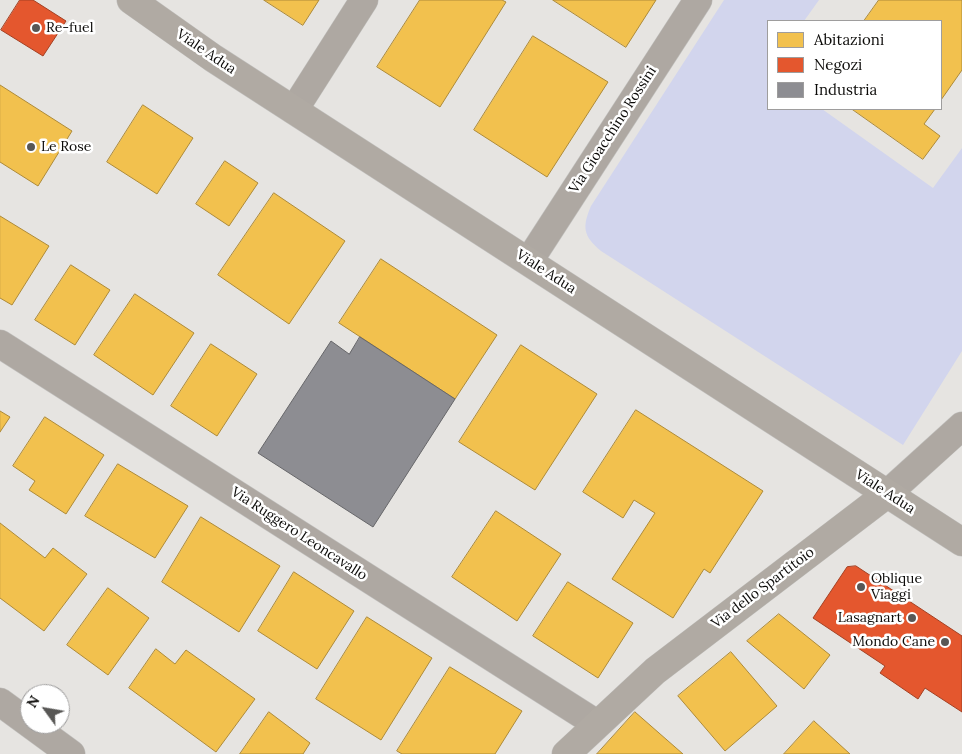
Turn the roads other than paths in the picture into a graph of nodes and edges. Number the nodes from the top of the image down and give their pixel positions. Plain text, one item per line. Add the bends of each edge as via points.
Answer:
1 (131, 0) edge
2 (364, 0) edge
3 (698, 0) edge
4 (294, 110) junction
5 (529, 261) junction
6 (0, 344) edge
7 (962, 426) edge
8 (887, 494) junction
9 (962, 542) edge
10 (0, 702) edge
11 (597, 724) junction
12 (71, 754) edge
13 (566, 754) edge

1 - 4 main road, Viale Adua
2 - 4 street
3 - 5 street, Via Gioacchino Rossini
4 - 5 main road, Viale Adua
5 - 8 main road, Viale Adua
6 - 11 street, Via Ruggero Leoncavallo
7 - 8 street, Via dello Spartitoio
8 - 9 main road, Viale Adua
8 - 11 main road, Via dello Spartitoio via 682,649
10 - 12 street
11 - 13 main road, Via dello Spartitoio

